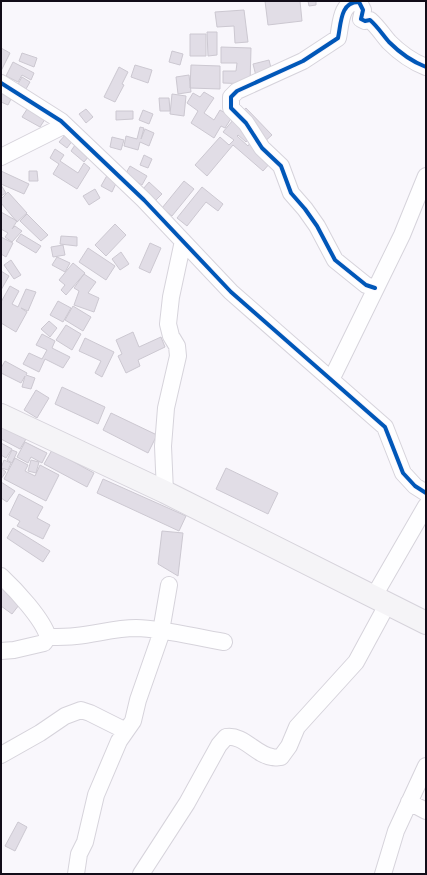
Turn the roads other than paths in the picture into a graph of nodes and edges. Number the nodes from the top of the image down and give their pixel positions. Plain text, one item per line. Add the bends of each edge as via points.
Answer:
1 (426, 67) edge
2 (1, 83) edge
3 (65, 124) junction
4 (1, 157) edge
5 (426, 176) edge
6 (183, 241) junction
7 (375, 288) junction
8 (331, 380) junction
9 (1, 415) edge
10 (165, 492) junction
11 (426, 493) edge
12 (426, 506) edge
13 (1, 576) edge
14 (169, 585) dead end
15 (381, 600) junction
16 (426, 623) edge
17 (161, 629) junction
18 (48, 637) junction
19 (224, 642) dead end
20 (1, 651) edge
21 (126, 731) junction
22 (1, 755) edge
23 (426, 766) edge
24 (409, 802) junction
25 (426, 811) edge
26 (76, 874) edge
27 (141, 874) edge
28 (383, 874) edge

1 - 7 street via 389,42 378,26 370,20 361,19 363,10 359,2 354,2 343,12 338,38 303,61 238,91 231,97 231,108 246,123 262,148 281,166 291,193 317,226 335,260 366,285
2 - 3 street
3 - 4 street
3 - 6 street
5 - 7 street via 402,235
6 - 8 street via 231,292
6 - 10 street via 168,324 177,346 178,356 166,408 163,446
7 - 8 street
8 - 11 street via 385,427 403,473
9 - 10 street
10 - 15 street
12 - 15 street
13 - 18 street via 32,610
14 - 17 street
15 - 16 street
15 - 27 street via 356,662 297,727 281,757 270,757 241,740 232,736 226,737
17 - 18 street via 135,628
17 - 19 street
17 - 21 street via 133,721
18 - 20 street via 44,643
21 - 22 street via 81,710 65,716
21 - 26 street via 96,795 86,842 79,854
23 - 24 street
24 - 25 street
24 - 28 street via 396,831

